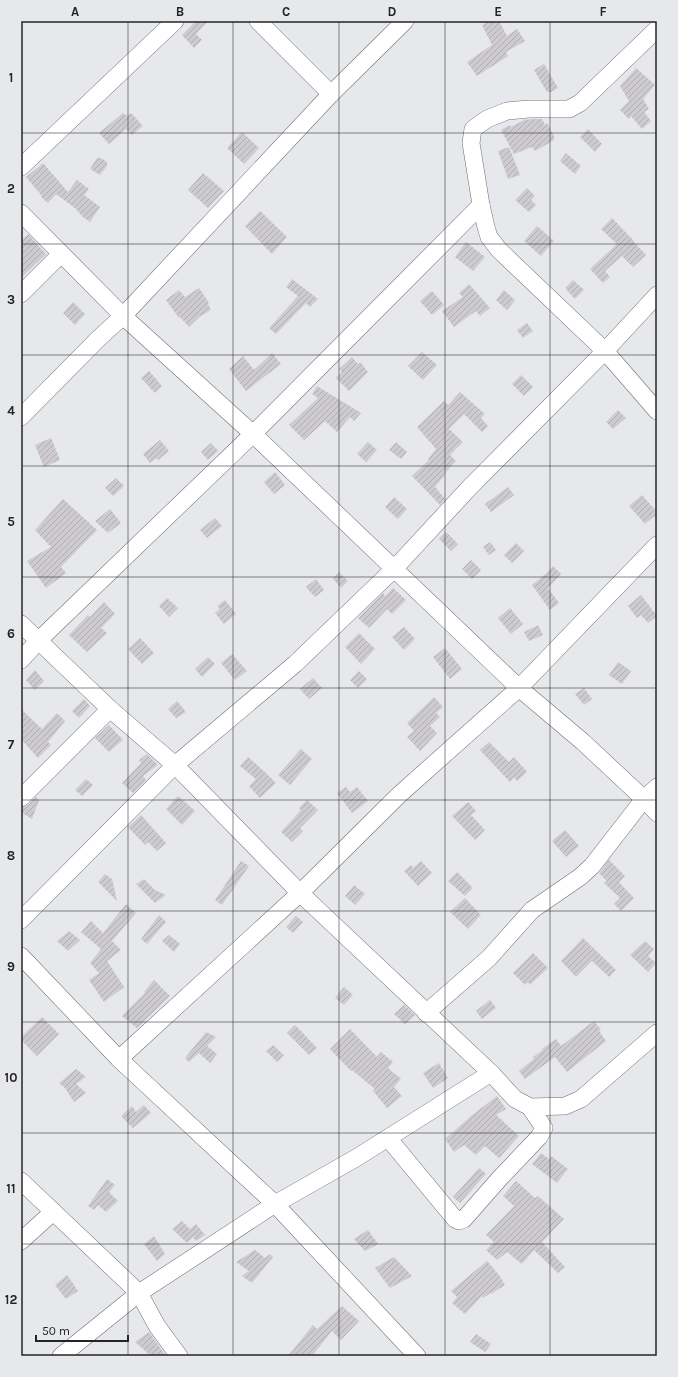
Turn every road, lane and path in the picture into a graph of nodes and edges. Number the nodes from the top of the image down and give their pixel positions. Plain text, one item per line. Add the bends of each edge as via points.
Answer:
1 (175, 21) edge
2 (258, 21) edge
3 (405, 21) edge
4 (657, 29) edge
5 (331, 94) junction
6 (21, 166) edge
7 (481, 205) junction
8 (21, 213) edge
9 (61, 254) junction
10 (21, 294) edge
11 (657, 295) edge
12 (123, 316) junction
13 (605, 351) junction
14 (657, 411) edge
15 (21, 417) edge
16 (253, 434) junction
17 (657, 545) edge
18 (394, 569) junction
19 (21, 624) edge
20 (39, 640) junction
21 (21, 660) edge
22 (519, 688) junction
23 (110, 709) junction
24 (175, 764) junction
25 (657, 787) edge
26 (21, 798) edge
27 (644, 800) junction
28 (657, 813) edge
29 (300, 893) junction
30 (21, 920) edge
31 (21, 956) edge
32 (426, 1013) junction
33 (657, 1033) edge
34 (119, 1059) junction
35 (491, 1073) junction
36 (530, 1106) junction
37 (388, 1138) junction
38 (21, 1181) edge
39 (275, 1204) junction
40 (53, 1212) junction
41 (21, 1241) edge
42 (139, 1293) junction
43 (60, 1356) edge
44 (179, 1356) edge
45 (417, 1356) edge

1 - 6 street
2 - 5 street
3 - 5 street
4 - 7 street via 580,103 569,109 507,111 487,119 473,129 471,143
5 - 12 street
7 - 13 street via 489,237 499,250
7 - 16 street
8 - 9 street
9 - 10 street
9 - 12 street
11 - 13 street
12 - 15 street
12 - 16 street
13 - 14 street
13 - 18 street via 470,487
16 - 18 street
16 - 20 street
17 - 22 street
18 - 22 street
18 - 24 street via 295,664
19 - 20 street
20 - 21 street
20 - 23 street
22 - 27 street via 583,742
22 - 29 street via 373,819
23 - 24 street
23 - 26 street
24 - 29 street
24 - 30 street
25 - 27 street
27 - 28 street
27 - 32 street via 588,870 532,910 489,958
29 - 32 street
29 - 34 street
31 - 34 street
32 - 35 street
33 - 36 street via 581,1099 565,1106
34 - 39 street
35 - 36 street via 516,1100
35 - 37 street
36 - 37 street via 544,1128 539,1137 459,1221 454,1219
37 - 39 street
38 - 40 street
39 - 42 street
39 - 45 street
40 - 41 street
40 - 42 street
42 - 43 street
42 - 44 street via 157,1326

